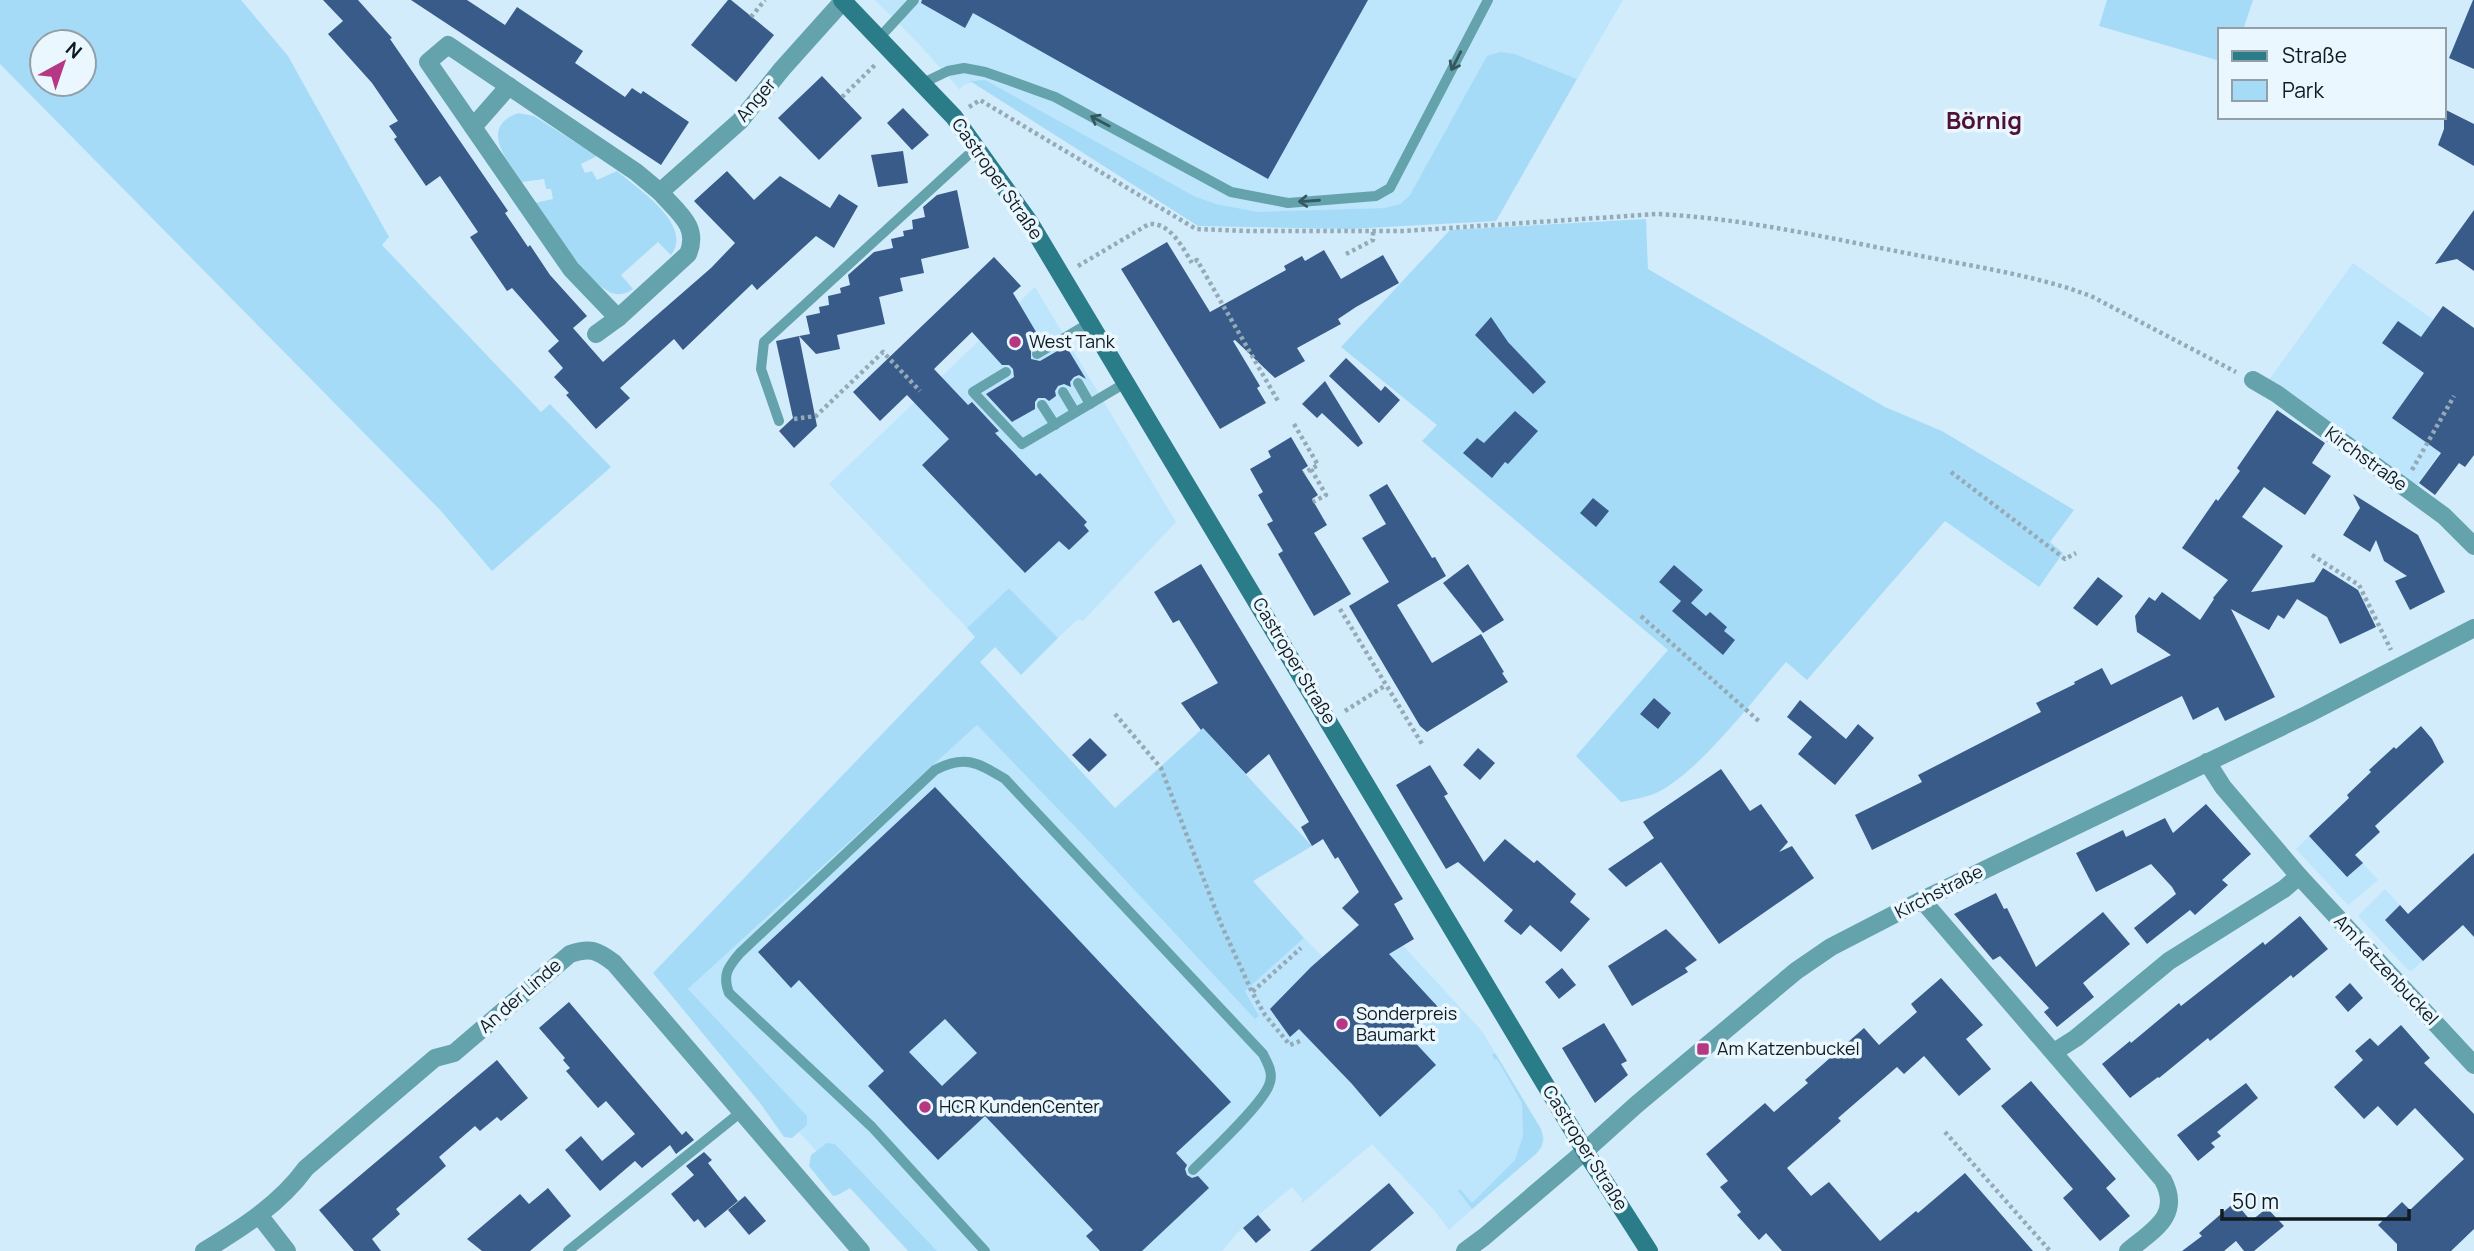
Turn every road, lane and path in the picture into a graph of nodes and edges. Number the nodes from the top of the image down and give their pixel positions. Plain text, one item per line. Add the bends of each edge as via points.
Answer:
1 (765, 0) edge
2 (842, 0) edge
3 (914, 0) edge
4 (1488, 0) edge
5 (751, 17) dead end
6 (885, 43) junction
7 (923, 83) junction
8 (509, 86) junction
9 (842, 97) dead end
10 (954, 117) junction
11 (472, 127) junction
12 (977, 147) junction
13 (660, 192) junction
14 (1373, 231) junction
15 (1346, 254) dead end
16 (1062, 275) junction
17 (618, 318) junction
18 (1090, 322) junction
19 (596, 334) dead end
20 (1040, 355) dead end
21 (1006, 372) dead end
22 (2253, 380) joint
23 (1127, 382) junction
24 (1078, 383) dead end
25 (920, 391) dead end
26 (1063, 392) dead end
27 (2454, 396) dead end
28 (1278, 401) dead end
29 (1090, 404) junction
30 (1042, 405) dead end
31 (1075, 412) junction
32 (779, 421) joint
33 (1294, 424) dead end
34 (1055, 425) junction
35 (1311, 469) junction
36 (1951, 472) dead end
37 (1304, 473) dead end
38 (2402, 485) junction
39 (1314, 502) dead end
40 (2474, 546) edge
41 (2076, 553) dead end
42 (2312, 555) dead end
43 (1340, 609) dead end
44 (1641, 616) dead end
45 (2474, 628) edge
46 (2399, 666) junction
47 (1387, 685) junction
48 (1115, 714) dead end
49 (1329, 720) junction
50 (1761, 723) dead end
51 (1422, 744) dead end
52 (2207, 762) junction
53 (2299, 876) junction
54 (1922, 900) junction
55 (1301, 948) dead end
56 (1252, 992) junction
57 (1300, 1041) dead end
58 (2054, 1052) junction
59 (2474, 1065) edge
60 (741, 1112) junction
61 (1945, 1132) dead end
62 (1585, 1152) junction
63 (1193, 1170) dead end
64 (259, 1214) junction
65 (204, 1251) edge
66 (287, 1251) edge
67 (568, 1251) edge
68 (861, 1251) edge
69 (985, 1251) edge
70 (1465, 1251) edge
71 (1649, 1251) edge
72 (2050, 1251) edge
73 (2128, 1251) edge

1 - 5 path
2 - 6 main road, Castroper Straße
2 - 13 street, Anger via 740,121
3 - 6 lane
4 -> 7 lane via 1390,188 1376,196 1288,203 1231,192 1055,97 1008,80 964,68
6 - 7 main road, Castroper Straße
6 - 9 path
7 - 10 main road, Castroper Straße
8 - 11 street
8 - 11 street via 448,45 428,62
8 - 13 street
10 - 12 main road, Castroper Straße
10 - 14 path via 980,100 1196,229
11 - 17 street via 570,269
12 - 16 main road, Castroper Straße
12 - 32 lane via 764,342 761,369
13 - 17 street via 690,227 694,241 688,254
14 - 15 path via 1373,240
14 - 22 path via 1657,214 1762,226 2068,288
16 - 18 main road, Castroper Straße
16 - 28 path via 1156,223 1175,236 1192,263 1197,260
17 - 19 street
18 - 20 lane
18 - 23 main road, Castroper Straße
21 - 34 lane via 973,392 1022,444
22 - 38 street, Kirchstraße
23 - 29 lane
23 - 49 main road, Castroper Straße
24 - 29 lane
25 - 32 path via 883,352 816,416
26 - 31 lane
27 - 38 path
29 - 31 lane
30 - 34 lane
31 - 34 lane
33 - 35 path via 1318,465
35 - 37 path
35 - 39 path via 1326,495
36 - 41 path via 2065,559
38 - 40 street, Kirchstraße
42 - 46 path via 2359,585
43 - 47 path
44 - 50 path
45 - 46 street, Kirchstraße
46 - 52 street, Kirchstraße
47 - 49 path
47 - 51 path
48 - 56 path via 1161,768
49 - 62 main road, Castroper Straße
52 - 53 street, Am Katzenbuckel
52 - 54 street, Kirchstraße
53 - 58 street via 2169,961
53 - 59 street, Am Katzenbuckel
54 - 58 street
54 - 62 street, Kirchstraße via 1831,947 1796,971
55 - 56 path
56 - 57 path via 1290,1045
58 - 73 street via 2163,1180 2169,1193 2170,1207 2163,1220
60 - 64 street, An der Linde via 614,963 599,951 582,949 570,954 454,1053 435,1058
60 - 67 lane
60 - 68 street, An der Linde
61 - 72 path
62 - 70 street, Kirchstraße
62 - 71 main road, Castroper Straße
63 - 69 lane via 1269,1086 1271,1070 1264,1054 1005,779 977,763 952,761 935,770 740,953 726,969 725,982 729,993 872,1127
64 - 65 street, An der Linde
64 - 66 street

